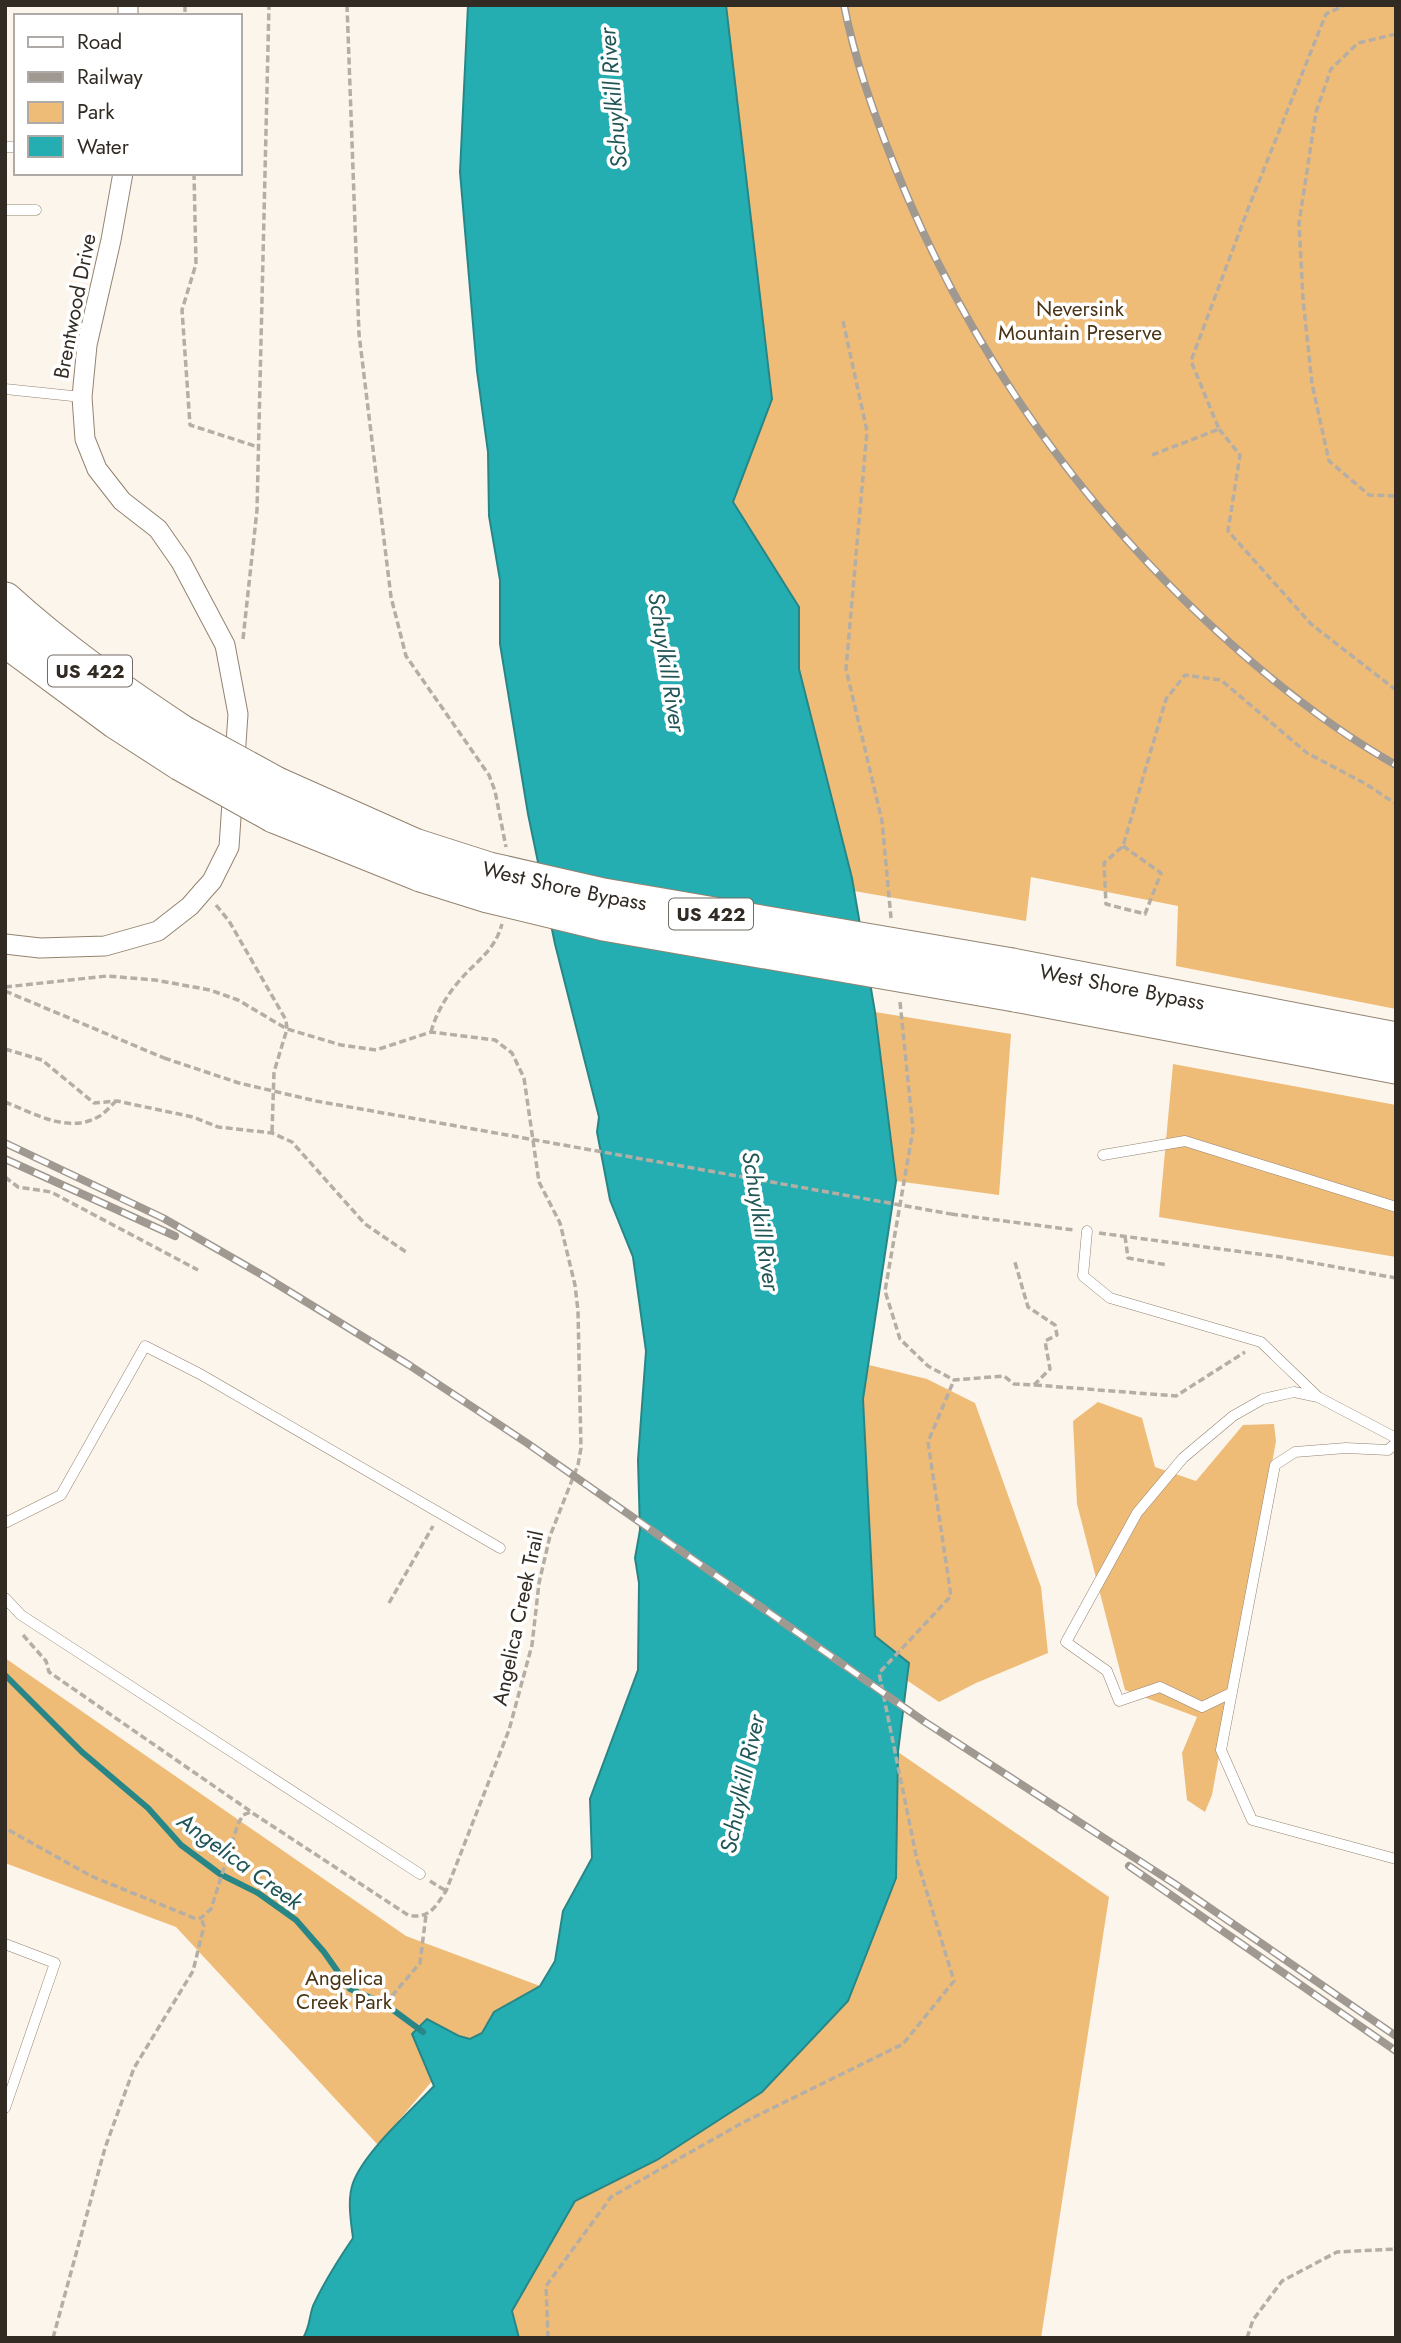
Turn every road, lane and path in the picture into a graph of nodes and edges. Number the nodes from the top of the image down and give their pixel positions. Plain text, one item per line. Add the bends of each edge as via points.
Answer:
1 (269, 5) edge
2 (347, 5) edge
3 (1345, 5) edge
4 (1396, 34) edge
5 (122, 175) edge
6 (194, 175) edge
7 (5, 210) edge
8 (36, 210) dead end
9 (5, 389) edge
10 (82, 397) junction
11 (1219, 429) junction
12 (258, 447) junction
13 (1152, 455) dead end
14 (1396, 496) edge
15 (5, 600) edge
16 (5, 639) edge
17 (226, 652) junction
18 (1396, 691) edge
19 (181, 748) junction
20 (1396, 804) edge
21 (1123, 846) junction
22 (507, 856) dead end
23 (203, 891) junction
24 (503, 915) dead end
25 (5, 944) edge
26 (1014, 980) junction
27 (5, 989) edge
28 (287, 1029) junction
29 (431, 1032) junction
30 (1396, 1040) edge
31 (5, 1049) edge
32 (1396, 1066) edge
33 (117, 1101) junction
34 (5, 1102) edge
35 (272, 1133) junction
36 (1103, 1155) dead end
37 (5, 1177) edge
38 (1396, 1207) edge
39 (1087, 1231) junction
40 (1125, 1236) junction
41 (406, 1252) dead end
42 (1167, 1265) dead end
43 (198, 1270) dead end
44 (1396, 1278) edge
45 (1261, 1342) junction
46 (954, 1380) dead end
47 (1034, 1385) dead end
48 (1318, 1397) junction
49 (1396, 1440) edge
50 (5, 1523) edge
51 (434, 1524) dead end
52 (500, 1548) dead end
53 (5, 1598) edge
54 (389, 1603) dead end
55 (22, 1633) dead end
56 (1231, 1693) junction
57 (251, 1812) junction
58 (5, 1828) edge
59 (1396, 1859) edge
60 (420, 1874) dead end
61 (426, 1915) junction
62 (201, 1918) junction
63 (5, 1944) edge
64 (385, 2004) dead end
65 (5, 2108) edge
66 (1396, 2249) edge
67 (53, 2338) edge
68 (548, 2338) edge
69 (1247, 2338) edge

1 - 12 path
2 - 22 path via 359,334 391,597 406,656 489,775
3 - 11 path via 1326,14 1191,361
4 - 14 path via 1358,43 1331,69 1316,112 1299,223 1312,384 1329,461 1369,495
5 - 10 street, Brentwood Drive via 87,345
6 - 12 path via 196,264 182,310 190,425
7 - 8 lane
9 - 10 lane
10 - 17 street, Brentwood Drive via 85,439 97,469 122,501 158,529 202,597
11 - 13 path
11 - 18 path via 1240,455 1228,531 1311,624
12 - 17 path via 257,510 243,647
15 - 19 highway, West Shore Bypass / US 422
16 - 19 highway, West Shore Bypass / US 422 via 116,721
17 - 23 street, Brentwood Drive via 238,714 232,817 229,847
19 - 26 highway, West Shore Bypass / US 422, bridge via 276,800 417,860 489,870
20 - 21 path via 1307,753 1221,680 1185,675 1166,699
21 - 21 path via 1104,863 1106,904 1145,914 1161,873
23 - 25 street, Brentwood Drive via 158,931 105,946
23 - 28 path via 229,920
24 - 29 path via 496,942 458,981
26 - 30 highway, West Shore Bypass / US 422
26 - 32 highway, West Shore Bypass / US 422
27 - 28 path, Angelica Creek Trail via 107,976 155,980 238,1000
27 - 39 path, bridge via 164,1058 239,1083 316,1101 951,1214
28 - 29 path, Angelica Creek Trail via 376,1050
28 - 35 path via 275,1072
29 - 61 path, Angelica Creek Trail via 495,1040 512,1053 524,1078 539,1182 560,1223 575,1285 581,1448 550,1536 532,1645 509,1730 446,1891
31 - 33 path via 42,1060 94,1103
33 - 34 path via 98,1117 73,1124
33 - 35 path via 193,1116 218,1127
35 - 41 path via 292,1142 365,1224
36 - 38 lane via 1185,1141
37 - 43 path via 18,1187 51,1192
39 - 40 path
39 - 45 lane via 1083,1276 1110,1298
40 - 42 path via 1128,1258
40 - 44 path
45 - 47 path via 1176,1396
45 - 48 lane
46 - 68 path via 928,1442 951,1596 879,1673 916,1860 954,1981 903,2044 742,2123 611,2197 546,2286
48 - 49 lane
48 - 56 lane via 1294,1392 1262,1399 1233,1416 1183,1458 1137,1513 1066,1642 1107,1671 1119,1701 1160,1687 1202,1707
49 - 56 lane via 1388,1450 1295,1452 1275,1465
50 - 52 lane via 61,1495 145,1346
51 - 54 path
53 - 60 lane via 21,1615
55 - 57 path via 46,1661 49,1672
56 - 59 lane via 1221,1750 1252,1820
57 - 61 path via 408,1915
57 - 62 path via 238,1824 211,1909
58 - 62 path via 91,1876
61 - 64 path via 420,1963
62 - 67 path via 204,1926 193,1971 134,2068 105,2148
63 - 65 lane via 55,1963
66 - 69 path via 1337,2252 1282,2281 1253,2320

